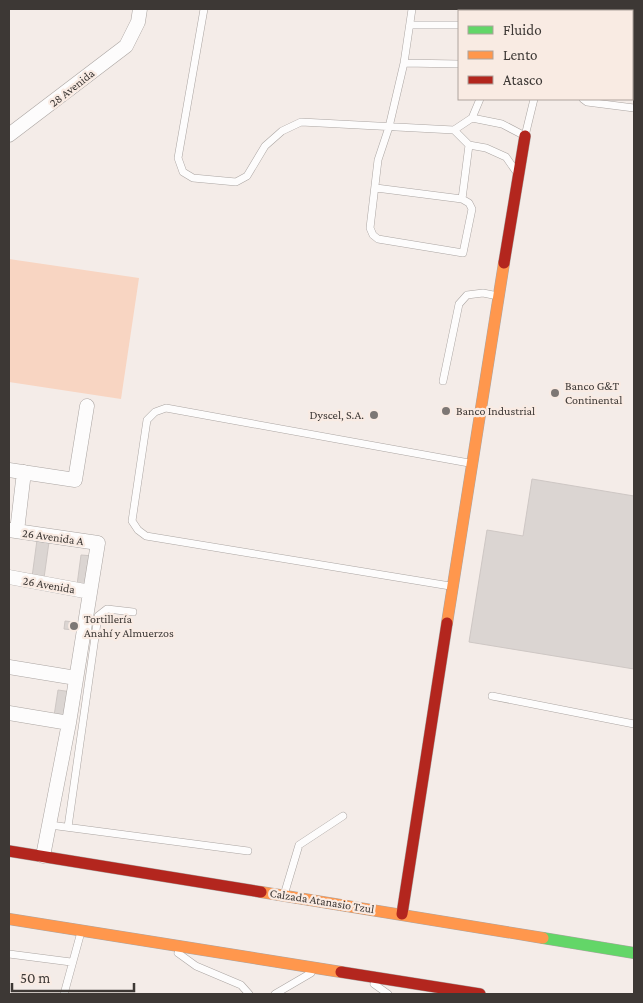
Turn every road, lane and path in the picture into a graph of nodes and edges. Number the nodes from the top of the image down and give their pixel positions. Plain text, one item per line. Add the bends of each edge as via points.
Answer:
1 (140, 9) edge
2 (204, 9) edge
3 (412, 9) edge
4 (410, 25) junction
5 (458, 25) edge
6 (404, 63) junction
7 (458, 64) edge
8 (480, 100) edge
9 (534, 100) edge
10 (584, 100) edge
11 (631, 108) edge
12 (472, 118) junction
13 (390, 126) junction
14 (454, 130) junction
15 (9, 135) edge
16 (525, 136) junction
17 (469, 145) junction
18 (518, 175) junction
19 (376, 188) junction
20 (462, 199) junction
21 (498, 296) junction
22 (443, 381) dead end
23 (87, 406) dead end
24 (471, 464) junction
25 (9, 470) edge
26 (24, 472) junction
27 (13, 531) edge
28 (9, 577) edge
29 (453, 587) junction
30 (90, 592) junction
31 (133, 612) dead end
32 (9, 667) edge
33 (76, 678) junction
34 (492, 696) dead end
35 (9, 713) edge
36 (69, 723) junction
37 (634, 724) edge
38 (343, 816) dead end
39 (50, 826) junction
40 (68, 828) junction
41 (9, 851) edge
42 (248, 851) dead end
43 (43, 856) junction
44 (284, 895) junction
45 (402, 914) junction
46 (9, 919) edge
47 (81, 931) junction
48 (163, 943) junction
49 (634, 953) edge
50 (9, 954) edge
51 (71, 962) junction
52 (320, 969) junction
53 (364, 976) junction
54 (64, 994) edge
55 (249, 994) edge
56 (274, 994) edge
57 (388, 994) edge
58 (480, 994) edge

1 - 15 street, 28 Avenida via 138,22 126,46
2 - 13 lane via 178,158 183,172 193,178 236,182 246,176 265,146 282,131 301,122
3 - 4 lane
4 - 5 lane
4 - 6 lane
6 - 7 lane
6 - 13 lane
8 - 12 lane
9 - 16 lane
10 - 11 lane
12 - 14 lane
12 - 16 lane via 502,124
13 - 14 lane
13 - 19 lane via 378,160
14 - 17 lane
16 - 18 main road
17 - 18 lane via 506,157
17 - 20 lane
18 - 21 main road
19 - 20 lane
19 - 20 lane via 370,228 373,236 458,254 465,249 472,209
21 - 22 lane via 483,293 467,295 459,304
21 - 24 main road
23 - 26 street via 75,480
24 - 29 main road
24 - 29 lane via 166,408 147,420 132,521 146,536
25 - 26 street
26 - 27 street
27 - 30 street, 26 Avenida A via 98,543
28 - 30 street, 26 Avenida
29 - 45 main road
30 - 33 street
31 - 40 lane via 107,609 98,616
32 - 33 street
33 - 36 street
34 - 37 lane
35 - 36 street
36 - 39 street
38 - 44 lane via 299,845
39 - 40 lane
39 - 43 street
40 - 42 lane
41 - 43 main road, Calzada Atanasio Tzul
43 - 44 main road, Calzada Atanasio Tzul
44 - 45 main road, Calzada Atanasio Tzul
45 - 49 main road, Calzada Atanasio Tzul
46 - 47 main road
47 - 48 main road
47 - 51 lane
48 - 52 main road
48 - 55 lane via 196,966 241,985
50 - 51 lane
51 - 54 lane
52 - 53 main road
52 - 56 lane
53 - 57 lane
53 - 58 main road

